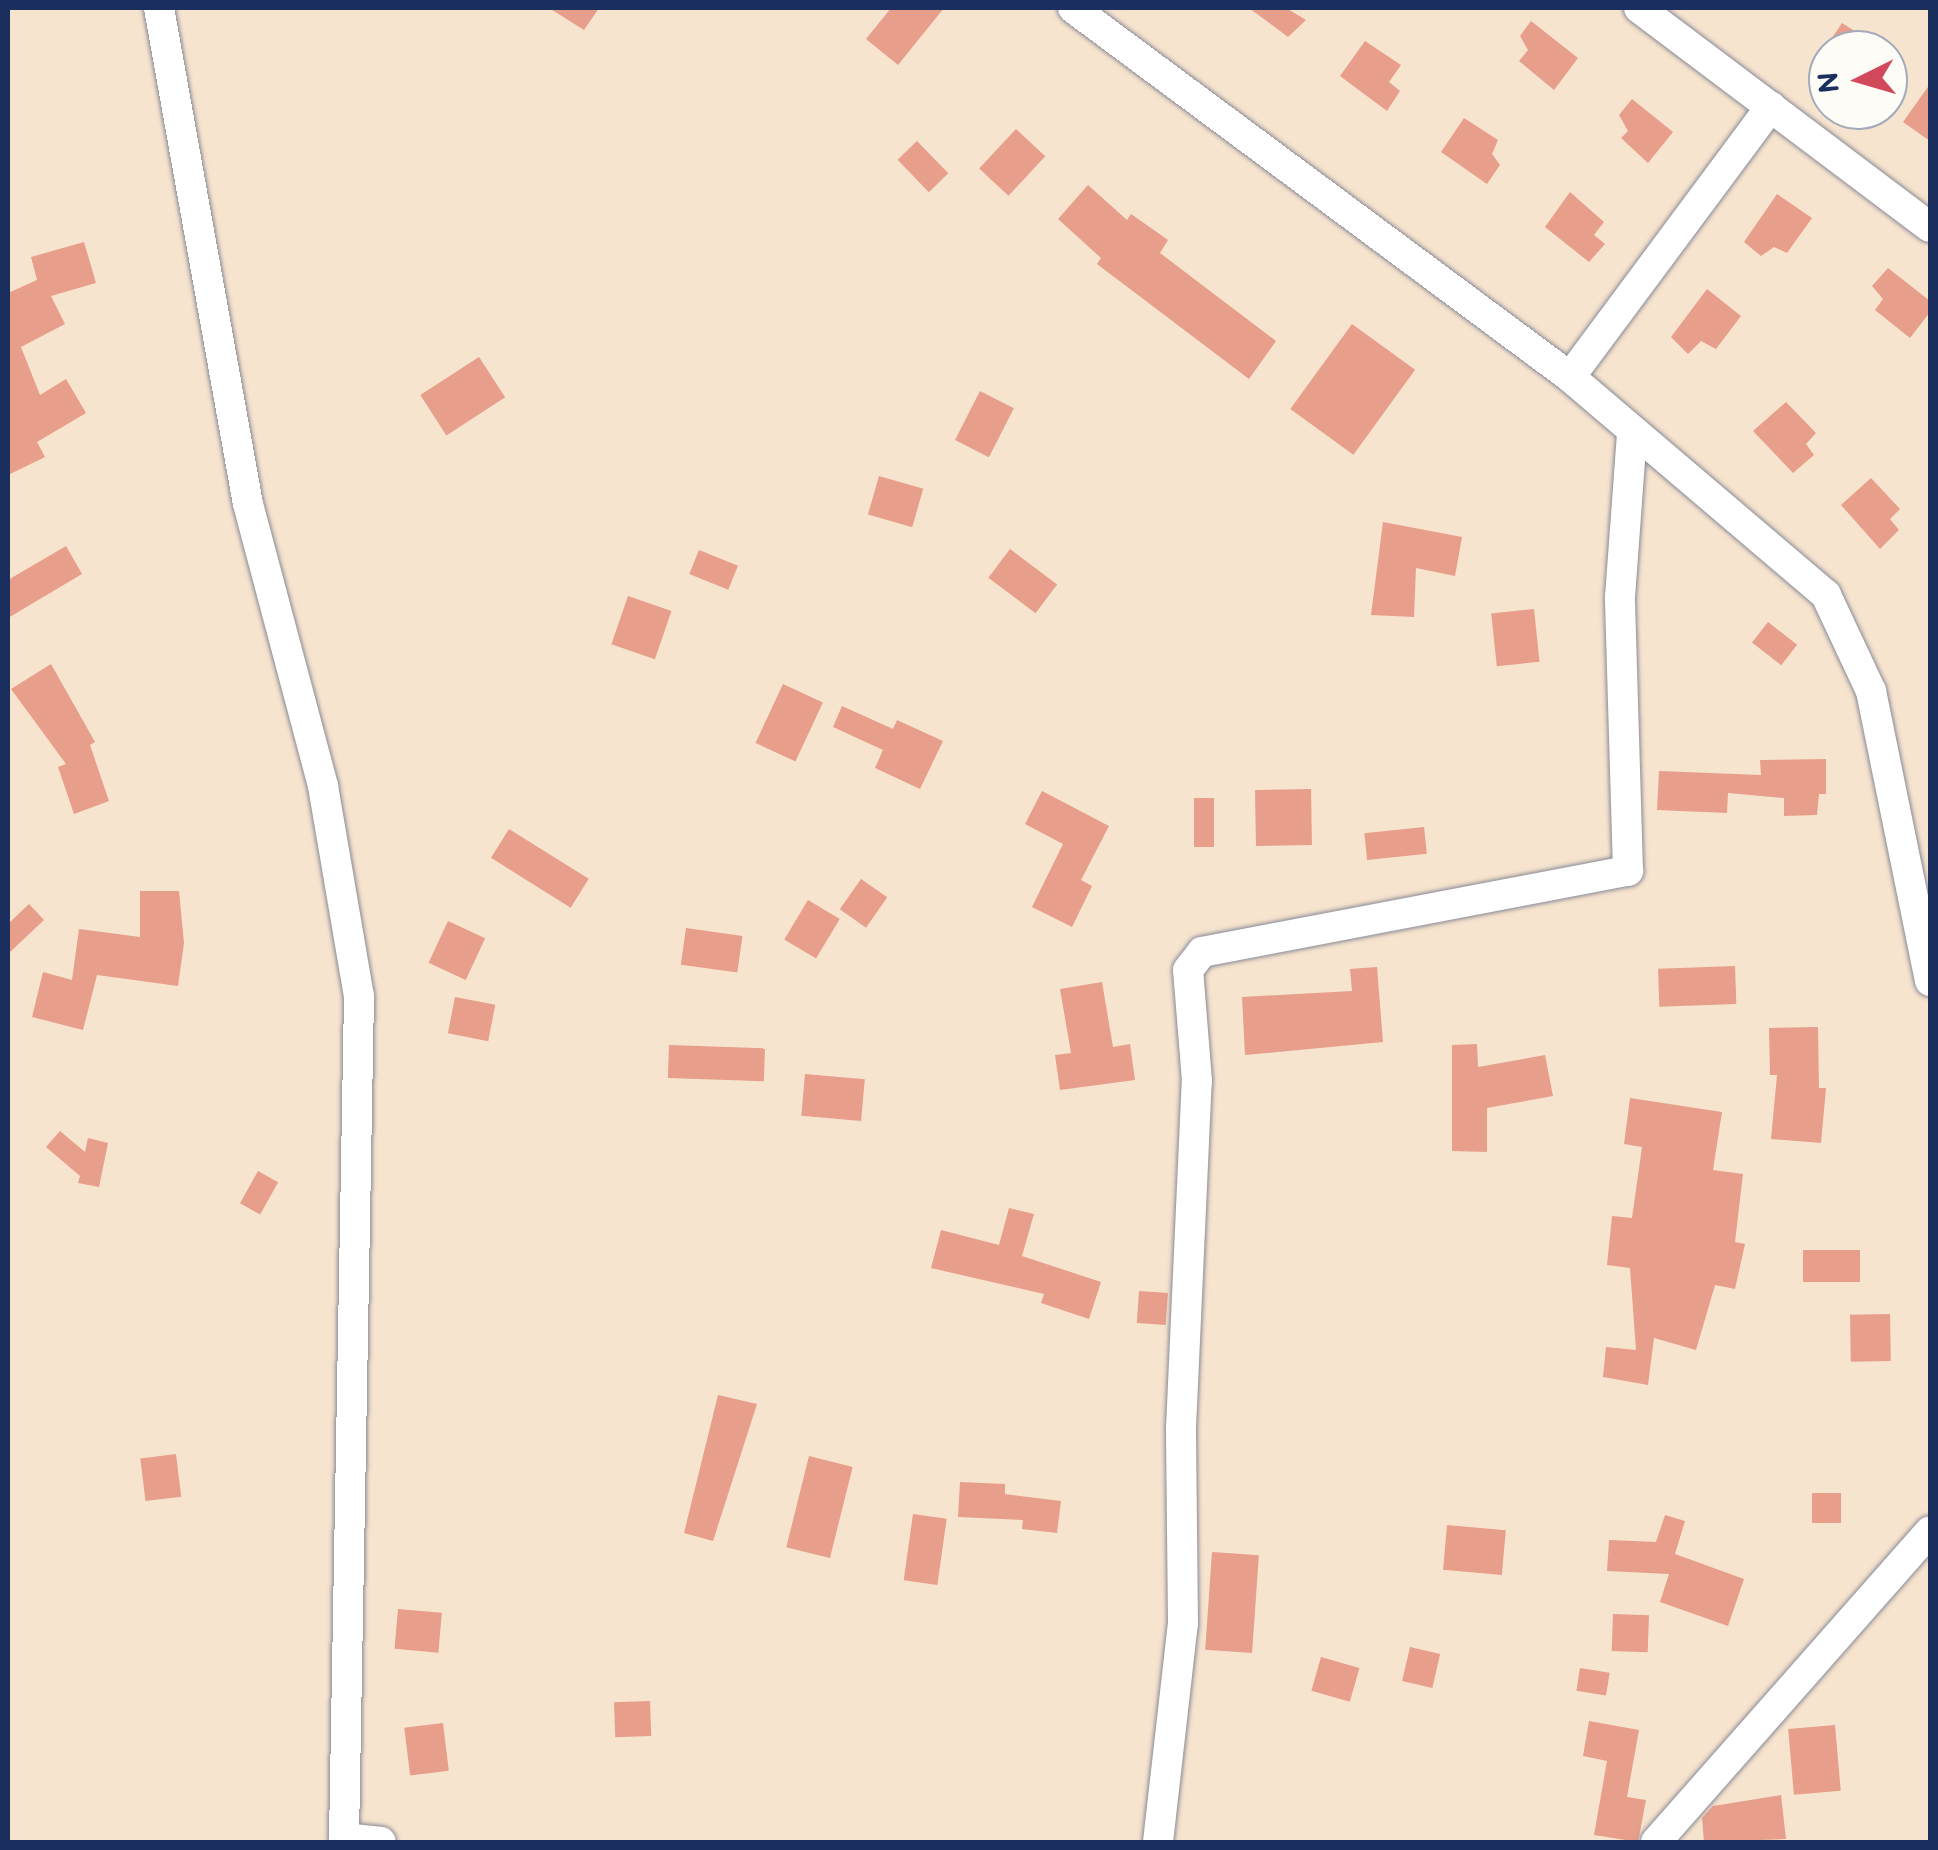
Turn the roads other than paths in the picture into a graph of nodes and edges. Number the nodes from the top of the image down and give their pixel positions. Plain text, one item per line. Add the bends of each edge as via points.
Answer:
1 (159, 8) edge
2 (1073, 8) edge
3 (1639, 8) edge
4 (1771, 106) junction
5 (1930, 226) edge
6 (1570, 377) junction
7 (1632, 433) junction
8 (1920, 879) edge
9 (1930, 982) edge
10 (1930, 1530) edge
11 (344, 1840) edge
12 (381, 1842) edge
13 (1158, 1842) edge
14 (1656, 1842) edge

1 - 11 street via 248,504 323,786 359,996
2 - 6 street
3 - 4 street
4 - 5 street
4 - 6 street
6 - 7 street
7 - 8 street via 1826,596 1871,691
7 - 13 street via 1620,598 1628,870 1202,952 1188,970 1196,1080 1181,1428 1183,1624
8 - 9 street
10 - 14 street
11 - 12 street

